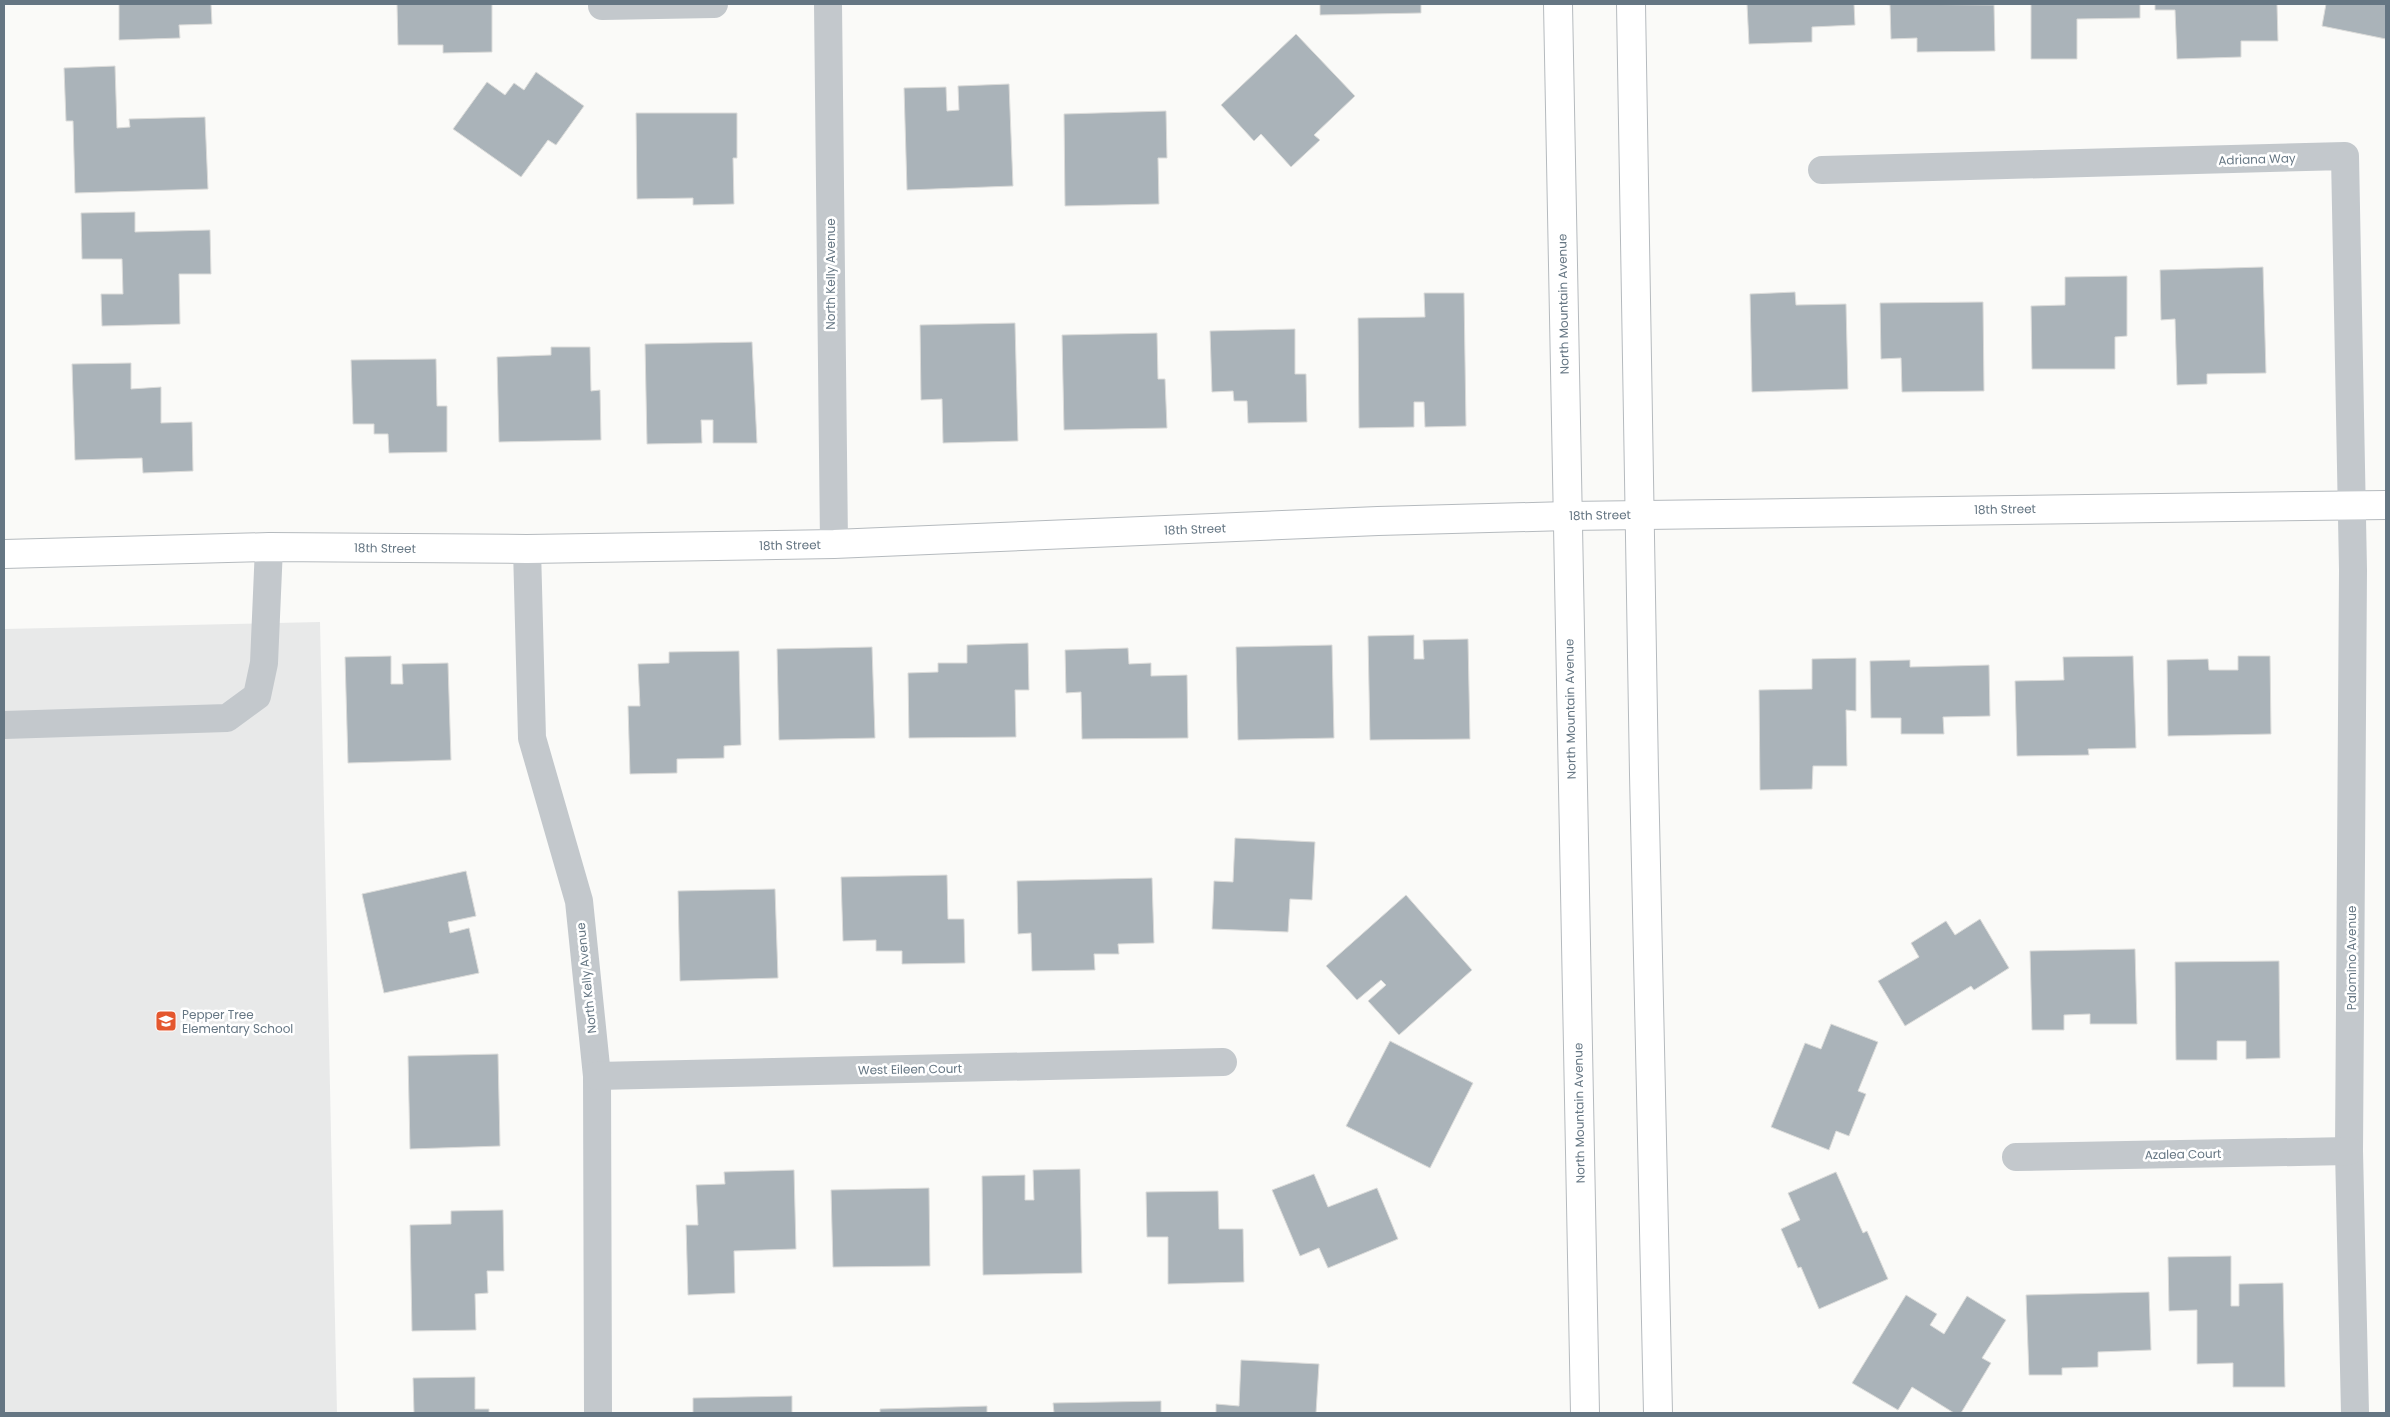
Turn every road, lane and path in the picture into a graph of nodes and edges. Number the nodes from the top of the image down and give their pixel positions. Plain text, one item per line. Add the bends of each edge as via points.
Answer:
1 (714, 4) edge
2 (828, 4) edge
3 (1558, 4) edge
4 (1631, 4) edge
5 (602, 5) edge
6 (1822, 170) dead end
7 (2352, 504) junction
8 (2386, 505) edge
9 (1639, 515) junction
10 (1567, 516) junction
11 (834, 544) junction
12 (268, 546) junction
13 (527, 549) junction
14 (4, 554) edge
15 (4, 725) edge
16 (1224, 1062) dead end
17 (597, 1076) junction
18 (2349, 1151) junction
19 (2016, 1157) dead end
20 (598, 1413) edge
21 (1585, 1413) edge
22 (1658, 1413) edge
23 (2355, 1413) edge

1 - 5 street
2 - 11 street, North Kelly Avenue
3 - 10 main road, North Mountain Avenue
4 - 9 main road
6 - 7 street, Adriana Way via 2345,156
7 - 8 main road, 18th Street
7 - 9 main road, 18th Street
7 - 18 street, Palomino Avenue
9 - 10 main road, 18th Street
9 - 22 main road
10 - 11 main road, 18th Street
10 - 21 main road, North Mountain Avenue
11 - 13 main road, 18th Street
12 - 13 main road, 18th Street
12 - 14 main road, 18th Street
12 - 15 street via 264,664 257,696 227,718
13 - 17 street, North Kelly Avenue via 532,738 579,901
16 - 17 street, West Eileen Court
17 - 20 street, North Kelly Avenue
18 - 19 street, Azalea Court
18 - 23 street, Palomino Avenue

